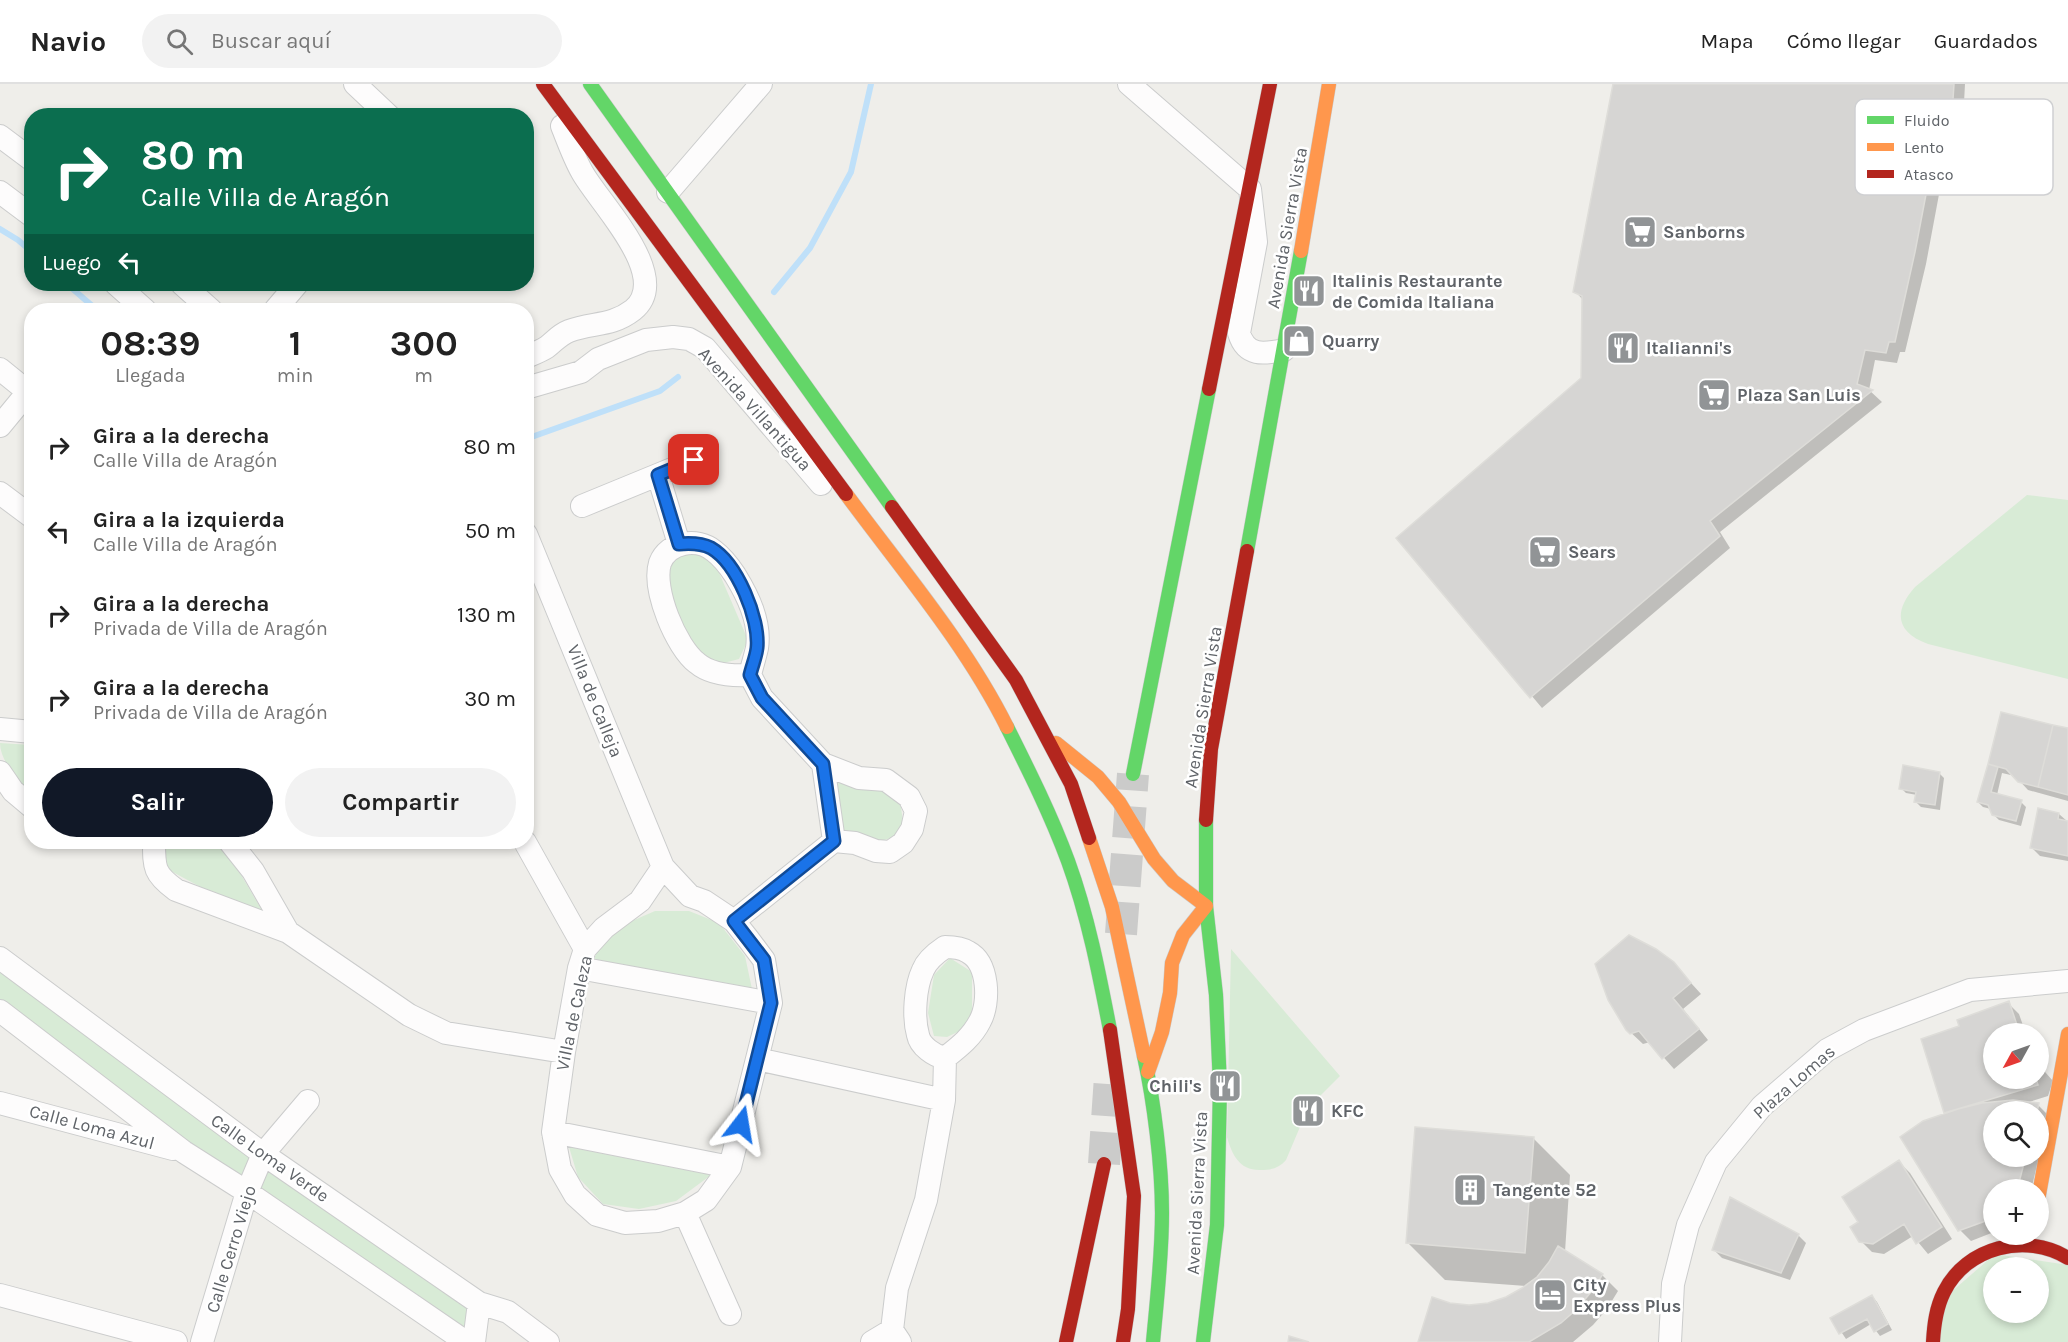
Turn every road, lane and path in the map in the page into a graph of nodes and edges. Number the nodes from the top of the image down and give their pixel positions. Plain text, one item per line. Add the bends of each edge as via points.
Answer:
1 (355, 84) edge
2 (543, 84) edge
3 (590, 84) edge
4 (760, 84) edge
5 (1129, 84) edge
6 (1270, 84) edge
7 (1329, 84) edge
8 (380, 108) edge
9 (0, 136) edge
10 (24, 154) edge
11 (1250, 189) junction
12 (0, 192) edge
13 (668, 192) junction
14 (24, 210) edge
15 (124, 291) edge
16 (190, 291) edge
17 (291, 291) edge
18 (137, 303) edge
19 (203, 303) edge
20 (281, 303) edge
21 (582, 328) junction
22 (1284, 350) junction
23 (536, 352) edge
24 (598, 359) junction
25 (0, 369) edge
26 (562, 377) junction
27 (534, 386) edge
28 (24, 388) edge
29 (24, 400) edge
30 (0, 426) edge
31 (694, 460) dead end
32 (658, 475) junction
33 (0, 493) edge
34 (582, 506) dead end
35 (24, 507) edge
36 (679, 544) junction
37 (534, 553) edge
38 (890, 554) junction
39 (750, 675) junction
40 (0, 729) edge
41 (24, 731) edge
42 (1045, 734) junction
43 (823, 764) junction
44 (0, 772) edge
45 (1133, 774) tunnel mouth
46 (24, 800) edge
47 (834, 841) junction
48 (154, 849) edge
49 (236, 849) edge
50 (528, 849) edge
51 (663, 867) junction
52 (1206, 906) junction
53 (734, 921) junction
54 (288, 932) junction
55 (0, 958) edge
56 (582, 959) junction
57 (2068, 981) edge
58 (771, 1003) junction
59 (0, 1011) edge
60 (2068, 1034) edge
61 (564, 1052) junction
62 (945, 1058) junction
63 (757, 1059) junction
64 (1148, 1073) junction
65 (944, 1100) junction
66 (308, 1101) dead end
67 (0, 1103) edge
68 (553, 1132) junction
69 (183, 1152) junction
70 (263, 1154) junction
71 (1104, 1164) tunnel mouth
72 (730, 1167) junction
73 (2042, 1179) edge
74 (247, 1192) junction
75 (685, 1214) junction
76 (2007, 1245) edge
77 (2042, 1245) edge
78 (2067, 1252) edge
79 (0, 1295) edge
80 (479, 1304) junction
81 (730, 1314) dead end
82 (1932, 1327) junction
83 (896, 1336) edge
84 (176, 1342) edge
85 (202, 1342) edge
86 (466, 1342) edge
87 (474, 1342) edge
88 (548, 1342) edge
89 (872, 1342) edge
90 (1066, 1342) edge
91 (1122, 1342) edge
92 (1153, 1342) edge
93 (1203, 1342) edge
94 (1670, 1342) edge
95 (1923, 1342) edge
96 (1932, 1342) edge

1 - 8 street
2 - 21 street via 582,172 643,266 643,297 631,311 608,323
2 - 38 main road
3 - 13 main road
4 - 13 street
5 - 11 street
6 - 11 main road
7 - 22 main road, Avenida Sierra Vista
9 - 10 street
11 - 22 street via 1256,242 1239,333 1247,348 1262,355
11 - 45 main road
12 - 14 street
13 - 42 main road via 1016,680
15 - 18 street
16 - 19 street
17 - 20 street
21 - 23 street via 563,334
21 - 24 street
22 - 52 main road, Avenida Sierra Vista via 1211,749 1205,828
23 - 26 street
24 - 26 street, Avenida Villantigua via 581,372
24 - 38 street, Avenida Villantigua via 646,340 673,337 689,339 705,348 827,490
25 - 28 street
26 - 27 street, Avenida Villantigua
29 - 30 street
31 - 32 street
32 - 34 street
32 - 36 street
33 - 35 street
36 - 39 street via 694,543 712,549 729,565 743,588 755,616 757,647
36 - 39 street via 666,552 659,566 658,589 677,637 698,664 713,672
37 - 51 street, Villa de Calleja
38 - 91 main road via 936,612 995,703 1037,786 1068,862 1094,947 1114,1049 1134,1196 1128,1309
39 - 43 street via 762,698
40 - 41 street
42 - 52 main road via 1098,777 1119,802 1154,859
42 - 64 main road via 1071,784 1112,907
43 - 47 street
43 - 47 street via 859,778 886,780 909,796 916,811 912,829 903,843 890,852
44 - 46 street
47 - 53 street
48 - 54 street via 154,867 162,880 176,890
49 - 54 street
50 - 56 street
51 - 53 street, Villa de Caleza via 690,896
51 - 56 street, Villa de Caleza via 640,901 604,928
52 - 64 main road via 1183,935 1172,963 1162,1032
52 - 93 main road, Avenida Sierra Vista via 1216,995 1220,1086 1217,1225
53 - 58 street, Villa de Caleza via 764,960
54 - 61 street via 409,1015 446,1034
55 - 70 street, Calle Loma Verde
56 - 58 street
56 - 61 street, Villa de Caleza
57 - 94 street, Plaza Lomas via 1970,990 1864,1030 1827,1050 1762,1106 1716,1162 1688,1225 1673,1284
58 - 63 street, Villa de Caleza
59 - 69 street
60 - 73 main road
61 - 68 street, Villa de Caleza
62 - 62 street via 934,1056 918,1037 915,998 923,969 945,947 970,952 976,960 984,974 986,1006 966,1042
62 - 65 street
63 - 65 street
63 - 72 street, Villa de Caleza
64 - 92 main road via 1161,1211
65 - 83 street via 926,1200 897,1288
66 - 70 street, Calle Cerro Viejo
67 - 69 street, Calle Loma Azul
68 - 72 street
68 - 75 street, Villa de Caleza via 560,1168 574,1195 597,1215 625,1223
69 - 74 street
70 - 74 street, Calle Cerro Viejo
70 - 80 street, Calle Loma Verde
71 - 90 main road
72 - 75 street, Villa de Caleza via 706,1200
74 - 85 street, Calle Cerro Viejo
74 - 86 street
75 - 81 street
76 - 82 main road via 1975,1257 1953,1275 1938,1300
77 - 78 main road
79 - 84 street
80 - 87 street
80 - 88 street, Calle Loma Verde via 508,1312
82 - 95 main road
82 - 96 main road
83 - 89 street

